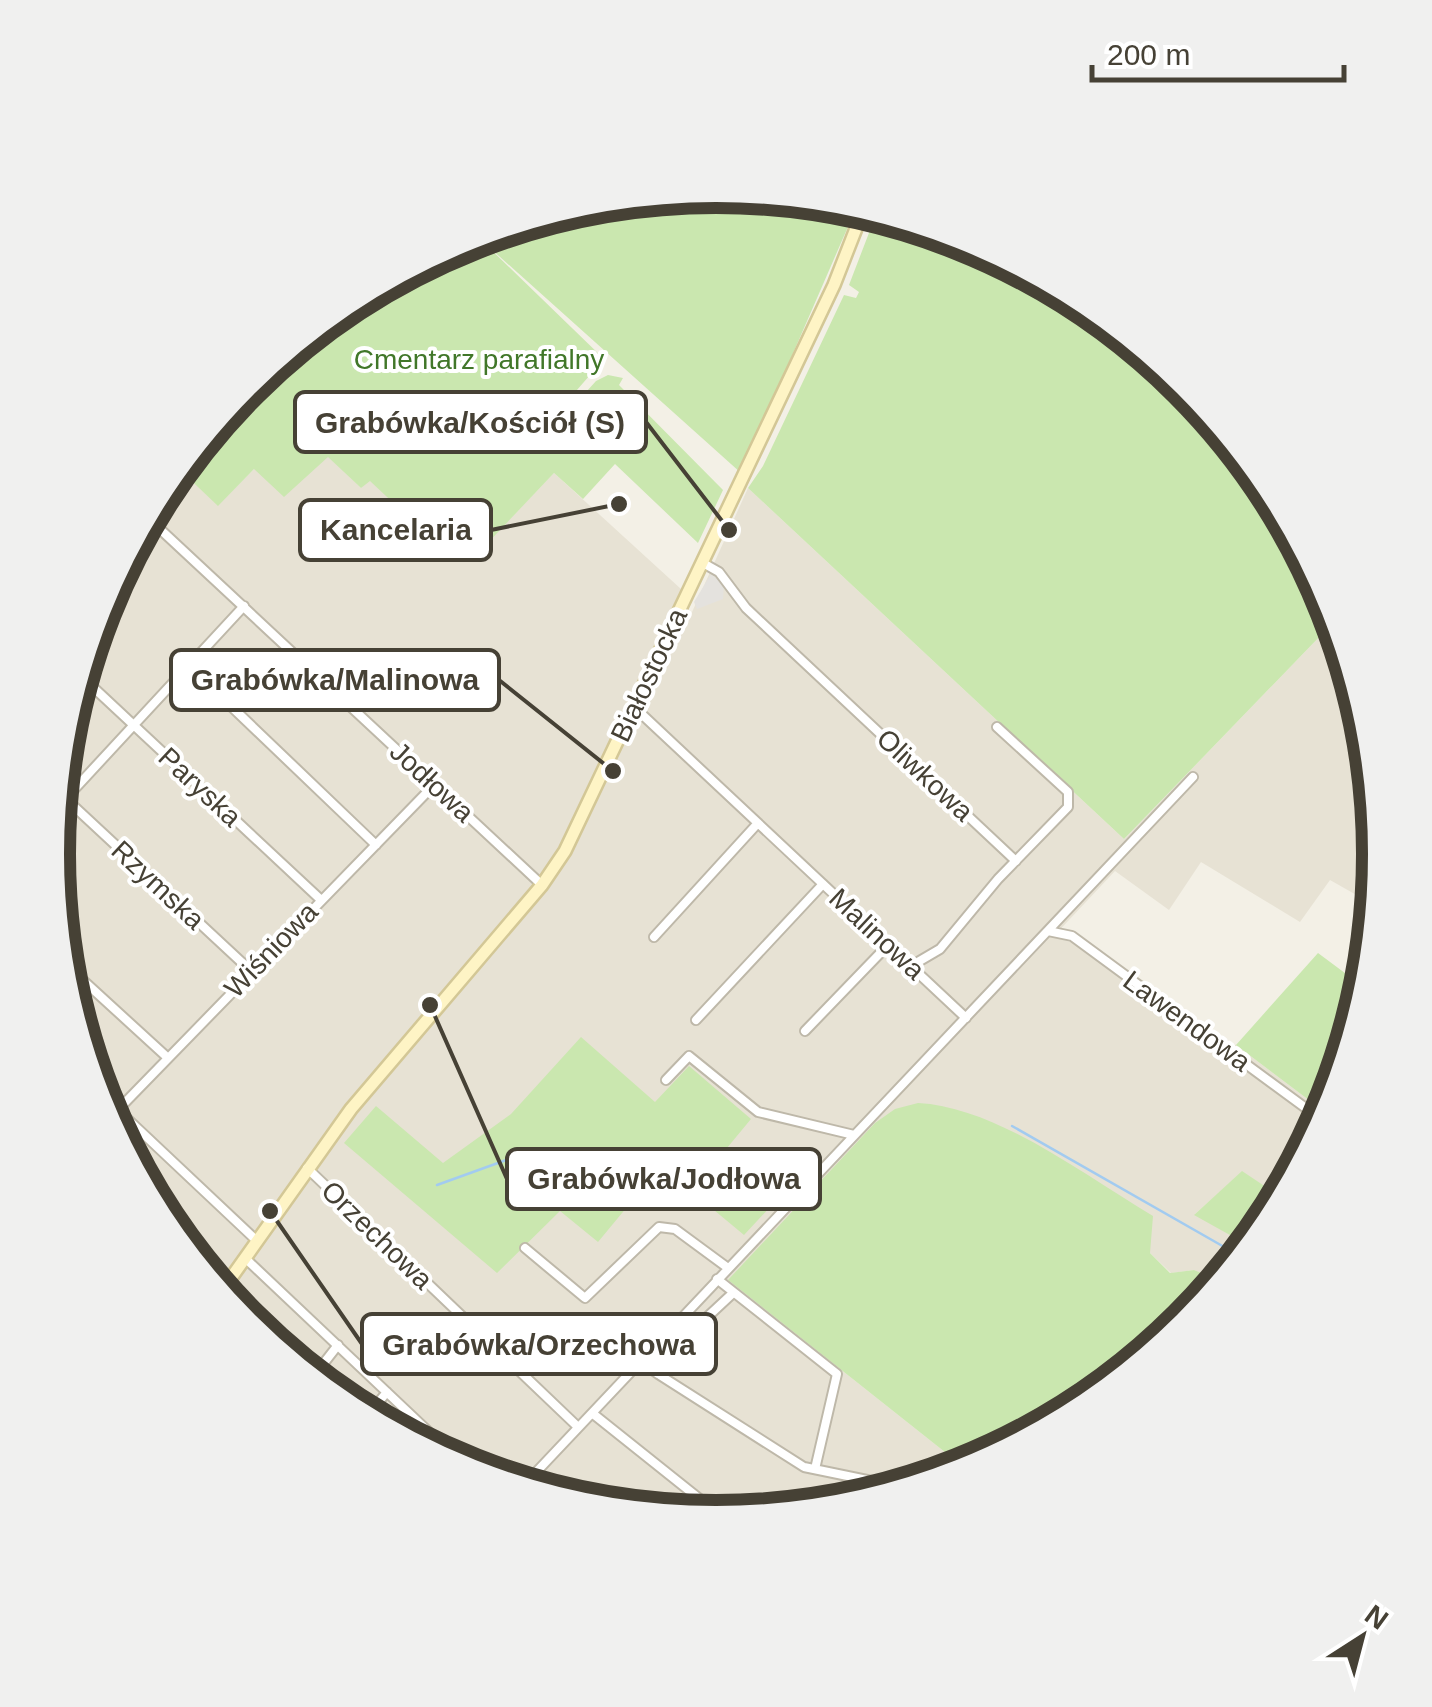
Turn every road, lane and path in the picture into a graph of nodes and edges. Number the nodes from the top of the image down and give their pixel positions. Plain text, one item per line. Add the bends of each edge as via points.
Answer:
1 (858, 224) edge
2 (159, 528) edge
3 (702, 563) junction
4 (244, 606) junction
5 (188, 666) junction
6 (92, 686) edge
7 (634, 707) junction
8 (134, 725) junction
9 (997, 727) dead end
10 (1192, 778) dead end
11 (434, 784) junction
12 (73, 791) edge
13 (72, 804) edge
14 (758, 824) junction
15 (376, 845) junction
16 (1016, 860) junction
17 (824, 884) junction
18 (542, 885) junction
19 (320, 899) junction
20 (1048, 931) junction
21 (654, 936) dead end
22 (888, 945) junction
23 (911, 966) junction
24 (251, 971) junction
25 (82, 979) edge
26 (966, 1018) junction
27 (696, 1020) dead end
28 (805, 1031) dead end
29 (168, 1058) junction
30 (666, 1080) dead end
31 (121, 1107) edge
32 (123, 1109) edge
33 (1309, 1110) edge
34 (854, 1135) junction
35 (306, 1168) junction
36 (256, 1240) junction
37 (524, 1248) dead end
38 (244, 1258) junction
39 (728, 1268) junction
40 (230, 1279) edge
41 (717, 1279) junction
42 (733, 1293) junction
43 (338, 1345) junction
44 (640, 1361) junction
45 (322, 1365) edge
46 (658, 1374) junction
47 (387, 1392) junction
48 (377, 1403) edge
49 (592, 1413) junction
50 (578, 1427) junction
51 (430, 1433) edge
52 (815, 1469) junction
53 (535, 1473) edge
54 (867, 1481) edge
55 (699, 1499) edge

1 - 3 street, Białostocka
2 - 4 street, Jodłowa
3 - 7 street, Białostocka
3 - 16 street, Oliwkowa via 719,572 746,608
4 - 5 street
4 - 11 street, Jodłowa
5 - 8 street
5 - 15 street
6 - 8 street, Paryska
7 - 14 street, Malinowa
7 - 18 street, Białostocka
8 - 12 street
8 - 19 street, Paryska
9 - 16 street via 1068,792 1068,807
10 - 20 street
11 - 15 street, Wiśniowa
11 - 18 street, Jodłowa
13 - 24 street, Rzymska
14 - 17 street, Malinowa
14 - 21 street
15 - 19 street, Wiśniowa
16 - 23 street via 940,949
17 - 22 street, Malinowa
17 - 27 street
18 - 35 street, Białostocka
19 - 24 street, Wiśniowa
20 - 26 street
20 - 33 street, Lawendowa via 1072,936
22 - 23 street, Malinowa
22 - 28 street
23 - 26 street, Malinowa
24 - 29 street, Wiśniowa
25 - 29 street
26 - 34 street
29 - 31 street, Wiśniowa
30 - 34 street via 689,1056 758,1112
32 - 36 street
34 - 39 street
35 - 36 street, Białostocka
35 - 50 street, Orzechowa
36 - 38 street, Białostocka
37 - 39 street via 576,1293 592,1295 659,1227 674,1229
38 - 40 street, Białostocka
38 - 43 street
39 - 41 street
41 - 42 street
41 - 44 street
42 - 46 street
42 - 52 street via 837,1374
43 - 45 street
43 - 47 street
44 - 46 street
44 - 49 street
46 - 52 street
47 - 48 street
47 - 51 street
49 - 50 street
49 - 55 street
50 - 53 street
52 - 54 street

